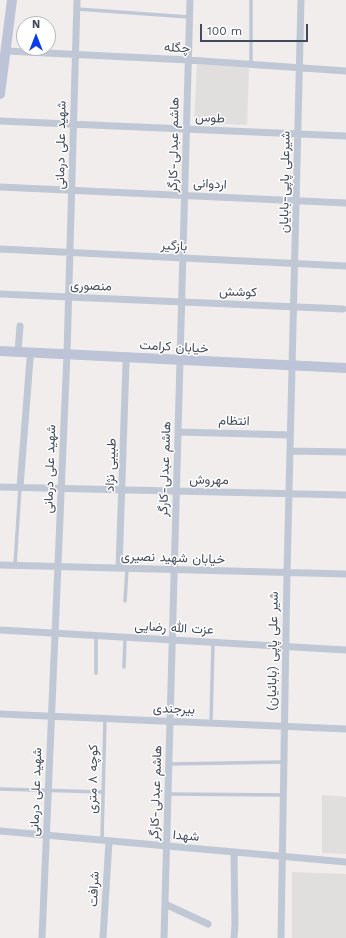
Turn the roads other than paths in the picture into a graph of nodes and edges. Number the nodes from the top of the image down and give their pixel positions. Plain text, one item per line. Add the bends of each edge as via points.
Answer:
1 (12, 0) edge
2 (77, 0) edge
3 (190, 0) edge
4 (251, 0) edge
5 (301, 0) edge
6 (76, 9) junction
7 (189, 17) junction
8 (6, 51) junction
9 (76, 54) junction
10 (188, 60) junction
11 (251, 65) junction
12 (299, 68) junction
13 (346, 71) edge
14 (0, 94) edge
15 (0, 120) edge
16 (73, 124) junction
17 (186, 129) junction
18 (298, 134) junction
19 (346, 136) edge
20 (0, 187) edge
21 (72, 190) junction
22 (184, 195) junction
23 (296, 200) junction
24 (346, 203) edge
25 (0, 249) edge
26 (70, 253) junction
27 (183, 258) junction
28 (295, 264) junction
29 (346, 266) edge
30 (0, 294) edge
31 (68, 297) junction
32 (182, 302) junction
33 (293, 306) junction
34 (343, 309) dead end
35 (20, 326) dead end
36 (0, 351) edge
37 (18, 352) junction
38 (0, 357) edge
39 (67, 357) junction
40 (30, 359) junction
41 (126, 363) junction
42 (180, 363) junction
43 (292, 368) junction
44 (346, 368) edge
45 (346, 374) edge
46 (178, 432) junction
47 (290, 435) junction
48 (290, 451) junction
49 (346, 452) edge
50 (0, 487) edge
51 (20, 487) junction
52 (61, 488) junction
53 (122, 490) junction
54 (176, 491) junction
55 (289, 494) junction
56 (346, 495) edge
57 (0, 565) edge
58 (16, 565) junction
59 (58, 566) junction
60 (123, 568) junction
61 (174, 570) junction
62 (287, 573) junction
63 (346, 574) edge
64 (125, 601) dead end
65 (0, 630) edge
66 (55, 633) junction
67 (96, 636) junction
68 (125, 637) junction
69 (172, 640) junction
70 (213, 642) junction
71 (285, 647) junction
72 (346, 650) edge
73 (124, 667) dead end
74 (96, 673) dead end
75 (0, 714) edge
76 (51, 716) junction
77 (105, 718) junction
78 (170, 721) junction
79 (211, 723) junction
80 (284, 726) junction
81 (346, 729) edge
82 (284, 762) junction
83 (169, 764) junction
84 (0, 789) edge
85 (48, 791) junction
86 (103, 792) junction
87 (168, 794) junction
88 (283, 795) junction
89 (0, 831) edge
90 (46, 835) junction
91 (105, 840) junction
92 (167, 846) junction
93 (234, 852) junction
94 (282, 856) junction
95 (346, 862) edge
96 (165, 904) junction
97 (208, 924) dead end
98 (42, 938) edge
99 (103, 938) edge
100 (164, 938) edge
101 (234, 938) edge
102 (281, 938) edge

1 - 8 main road
2 - 6 street, شهید علی درمانی
3 - 7 street, هاشم عبدلی-کارگر
4 - 11 lane
5 - 12 street, شیرعلی پاپی-بابایان
6 - 7 lane
6 - 9 street, شهید علی درمانی
7 - 10 street, هاشم عبدلی-کارگر
8 - 9 street, چگله
8 - 14 main road
9 - 10 street, چگله
9 - 16 street, شهید علی درمانی
10 - 11 street, چگله
10 - 17 street, هاشم عبدلی-کارگر
11 - 12 street, چگله
12 - 13 street, چگله
12 - 18 street, شیرعلی پاپی-بابایان
15 - 16 street, طوس
16 - 17 street, طوس
16 - 21 street, شهید علی درمانی
17 - 18 street, طوس
17 - 22 street, هاشم عبدلی-کارگر
18 - 19 street, طوس
18 - 23 street, شیرعلی پاپی-بابایان
20 - 21 street, اردوانی
21 - 22 street, اردوانی
21 - 26 street, شهید علی درمانی
22 - 23 street, اردوانی
22 - 27 street, هاشم عبدلی-کارگر
23 - 24 street, اردوانی
23 - 28 street, شیرعلی پاپی-بابایان
25 - 26 street, بازگیر
26 - 27 street, بازگیر
26 - 31 street, شهید علی درمانی
27 - 28 street, بازگیر
27 - 32 street, هاشم عبدلی-کارگر
28 - 29 street, بازگیر
28 - 33 street, شیرعلی پاپی-بابایان
30 - 31 street, منصوری
31 - 32 street, منصوری
31 - 39 street, شهید علی درمانی
32 - 33 street, کوشش
32 - 42 street, هاشم عبدلی-کارگر
33 - 34 street, کوشش
33 - 43 street, شیرعلی پاپی-بابایان
35 - 37 street
36 - 37 main road, خیابان کرامت
37 - 39 main road, خیابان کرامت
38 - 40 main road, خیابان کرامت
39 - 40 main road, خیابان کرامت
39 - 41 main road, خیابان کرامت
39 - 42 main road, خیابان کرامت
39 - 52 street, شهید علی درمانی
40 - 51 street
41 - 42 main road, خیابان کرامت
41 - 53 street, طبیبی نژاد
42 - 43 main road, خیابان کرامت
42 - 46 street, هاشم عبدلی-کارگر
43 - 44 main road, خیابان کرامت
43 - 45 main road, خیابان کرامت
43 - 47 street, شیر علی پاپی (بابائیان)
46 - 47 street, انتظام
46 - 54 street, هاشم عبدلی-کارگر
47 - 48 street, شیر علی پاپی (بابائیان)
48 - 49 street
48 - 55 street, شیر علی پاپی (بابائیان)
50 - 51 street, مهروش
51 - 52 street, مهروش
51 - 58 lane
52 - 53 street, مهروش
52 - 59 street, شهید علی درمانی
53 - 54 street, مهروش
53 - 60 street, طبیبی نژاد
54 - 55 street, مهروش
54 - 61 street, هاشم عبدلی-کارگر
55 - 56 street, مهروش
55 - 62 street, شیر علی پاپی (بابائیان)
57 - 58 street, خیابان شهید نصیری
58 - 59 street, خیابان شهید نصیری
59 - 60 street, خیابان شهید نصیری
59 - 66 street, شهید علی درمانی
60 - 61 street, خیابان شهید نصیری
60 - 64 lane
61 - 62 street, خیابان شهید نصیری
61 - 69 street, هاشم عبدلی-کارگر
62 - 63 street, خیابان شهید نصیری
62 - 71 street, شیر علی پاپی (بابائیان)
65 - 66 street, عزت الله رضایی
66 - 67 street, عزت الله رضایی
66 - 76 street, شهید علی درمانی
67 - 68 street, عزت الله رضایی
67 - 74 lane
68 - 69 street, عزت الله رضایی
68 - 73 lane
69 - 70 street, عزت الله رضایی
69 - 78 street, هاشم عبدلی-کارگر
70 - 71 street, عزت الله رضایی
70 - 79 lane
71 - 72 street, عزت الله رضایی
71 - 80 street, شیر علی پاپی (بابائیان)
75 - 76 street, بیرجندی
76 - 77 street, بیرجندی
76 - 85 street, شهید علی درمانی
77 - 78 street, بیرجندی
77 - 86 lane, کوچه ۸ متری
78 - 79 street, بیرجندی
78 - 83 street, هاشم عبدلی-کارگر
79 - 80 street, بیرجندی
80 - 81 street, بیرجندی
80 - 82 street, شیر علی پاپی (بابائیان)
82 - 83 lane
82 - 88 street, شیر علی پاپی (بابائیان)
83 - 87 street, هاشم عبدلی-کارگر
84 - 85 lane
85 - 86 lane
85 - 90 street, شهید علی درمانی
86 - 91 lane, کوچه ۸ متری
87 - 88 lane
87 - 92 street, هاشم عبدلی-کارگر
88 - 94 street, شیر علی پاپی (بابائیان)
89 - 90 street, شهدا
90 - 91 street, شهدا
90 - 98 street, شهید علی درمانی
91 - 92 street, شهدا
91 - 99 street, شرافت
92 - 93 street, شهدا
92 - 96 street, هاشم عبدلی-کارگر
93 - 94 street, شهدا
93 - 101 street
94 - 95 street, شهدا
94 - 102 street, شیر علی پاپی (بابائیان)
96 - 97 street
96 - 100 street, هاشم عبدلی-کارگر

